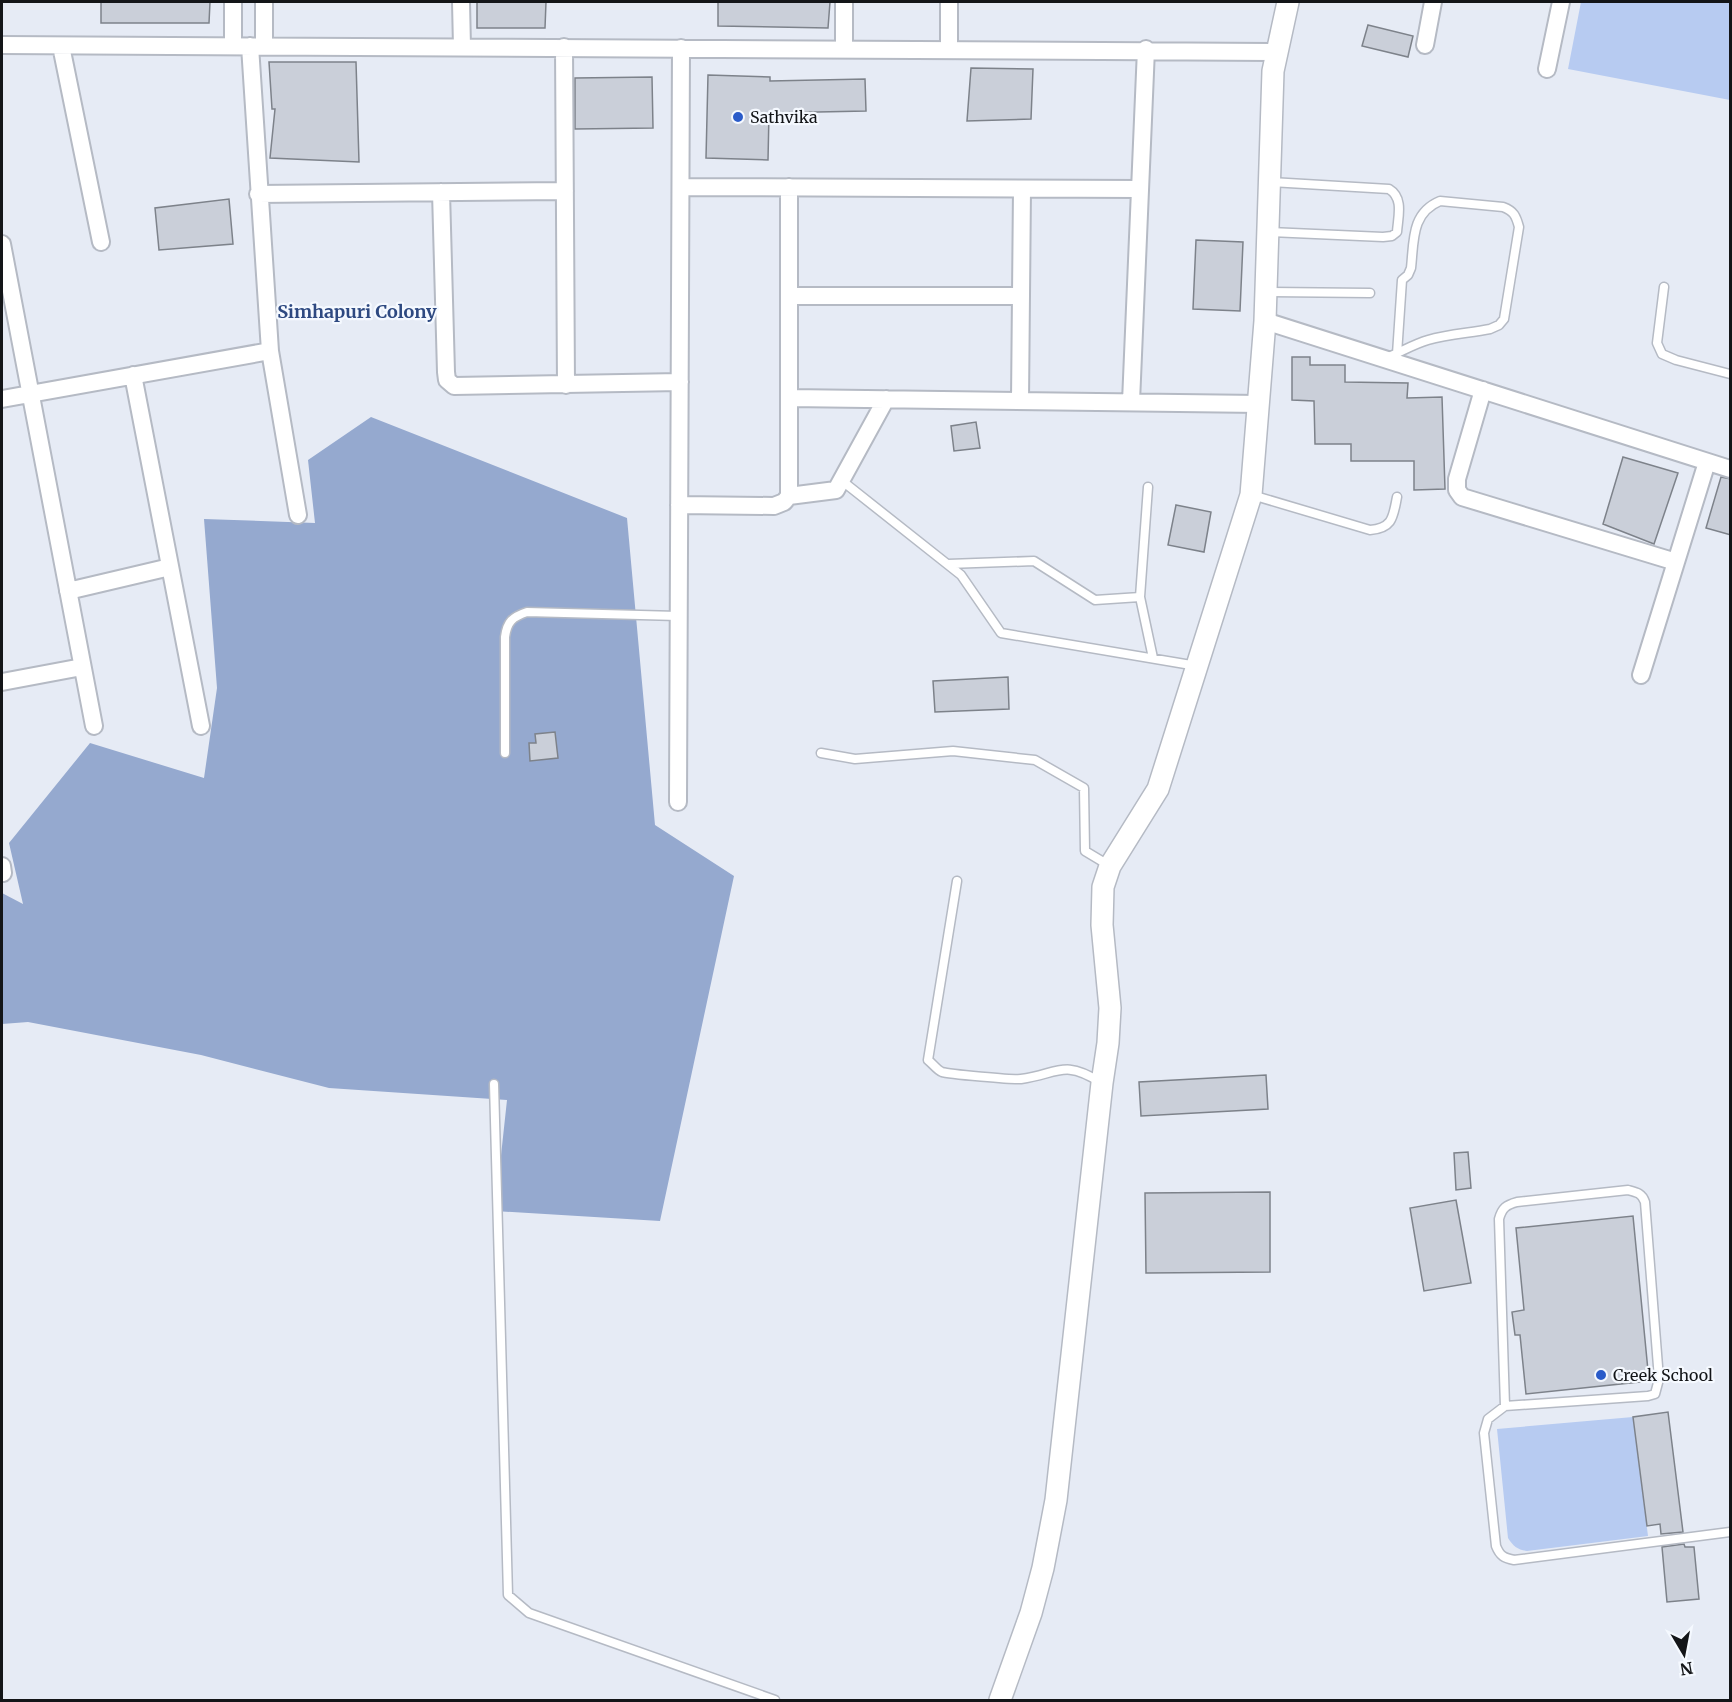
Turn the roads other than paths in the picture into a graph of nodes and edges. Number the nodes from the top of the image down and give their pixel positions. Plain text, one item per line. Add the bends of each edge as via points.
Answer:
1 (232, 2) edge
2 (264, 2) edge
3 (461, 2) edge
4 (844, 2) edge
5 (949, 2) edge
6 (1288, 2) edge
7 (1433, 2) edge
8 (1561, 2) edge
9 (2, 45) edge
10 (1425, 45) dead end
11 (61, 46) junction
12 (249, 46) junction
13 (462, 47) junction
14 (564, 47) junction
15 (681, 48) junction
16 (844, 49) junction
17 (949, 49) junction
18 (1146, 50) junction
19 (1277, 52) junction
20 (1547, 69) dead end
21 (1268, 182) junction
22 (681, 187) junction
23 (789, 188) junction
24 (1022, 189) junction
25 (1140, 189) junction
26 (565, 191) junction
27 (441, 192) junction
28 (258, 194) junction
29 (1266, 232) junction
30 (101, 242) dead end
31 (2, 244) edge
32 (1664, 287) dead end
33 (1265, 292) junction
34 (1370, 293) dead end
35 (789, 296) junction
36 (1021, 296) junction
37 (1264, 321) junction
38 (270, 351) junction
39 (1390, 356) junction
40 (1731, 374) edge
41 (134, 375) junction
42 (680, 382) junction
43 (566, 385) junction
44 (1483, 390) junction
45 (30, 394) junction
46 (790, 398) junction
47 (2, 399) edge
48 (886, 399) junction
49 (1020, 400) junction
50 (1131, 402) junction
51 (1260, 404) junction
52 (1707, 462) junction
53 (1731, 469) edge
54 (842, 480) junction
55 (1148, 487) dead end
56 (1251, 495) junction
57 (789, 496) junction
58 (1397, 497) dead end
59 (679, 505) junction
60 (298, 515) dead end
61 (1676, 562) junction
62 (948, 564) junction
63 (170, 567) junction
64 (68, 591) junction
65 (1140, 597) junction
66 (678, 616) junction
67 (1153, 658) junction
68 (1198, 666) junction
69 (82, 667) junction
70 (1641, 675) dead end
71 (2, 682) edge
72 (94, 726) dead end
73 (201, 726) dead end
74 (504, 753) dead end
75 (821, 753) dead end
76 (678, 802) dead end
77 (1110, 866) junction
78 (957, 881) dead end
79 (1102, 1083) junction
80 (494, 1084) dead end
81 (1505, 1406) junction
82 (1731, 1532) edge
83 (775, 1701) edge
84 (1000, 1701) edge

1 - 12 street
2 - 12 street
3 - 13 street
4 - 16 street
5 - 17 street
6 - 19 street
7 - 10 street
8 - 20 street
9 - 11 street
11 - 12 street
11 - 30 street
12 - 13 street
12 - 28 street
13 - 14 street
14 - 15 street
14 - 26 street
15 - 16 street
15 - 22 street
16 - 17 street
17 - 18 street
18 - 19 street
18 - 25 street
19 - 21 street
21 - 29 street
21 - 29 lane via 1389,189 1399,203 1397,232 1392,236
22 - 23 street
22 - 42 street
23 - 24 street
23 - 35 street
24 - 25 street
24 - 36 street
25 - 50 street
26 - 27 street
26 - 43 street
27 - 28 street
27 - 43 street via 447,380 461,387
28 - 38 street
29 - 33 street
31 - 45 street
32 - 40 lane via 1657,343 1662,354
33 - 34 lane
33 - 37 street
35 - 36 street
35 - 46 street
36 - 49 street
37 - 39 street
37 - 51 street
38 - 41 street
38 - 60 street
39 - 39 lane via 1402,280 1411,268 1420,216 1440,201 1510,210 1519,228 1504,319 1490,329 1428,340
39 - 44 street
41 - 45 street
41 - 63 street
42 - 43 street
42 - 59 street
44 - 52 street
44 - 61 street via 1457,479 1462,497
45 - 47 street
45 - 64 street
46 - 48 street
46 - 57 street
48 - 49 street
48 - 54 street
49 - 50 street
50 - 51 street
51 - 56 street
52 - 53 street
52 - 61 street
54 - 57 street via 836,490
54 - 62 lane
55 - 65 lane
56 - 58 lane via 1370,530 1382,529 1393,519
56 - 68 street
57 - 59 street via 774,506
59 - 66 street
61 - 70 street
62 - 65 lane via 1034,561 1095,600
62 - 67 lane via 961,575 1000,633
63 - 64 street
63 - 73 street
64 - 69 street
65 - 67 lane
66 - 74 lane via 527,612 514,616 506,625 505,637
66 - 76 street
67 - 68 lane
68 - 77 street via 1158,789
69 - 71 street
69 - 72 street
75 - 77 lane via 855,759 953,751 1035,760 1084,788 1085,851
77 - 79 street via 1102,904 1110,1008
78 - 79 lane via 928,1060 943,1072 1018,1079 1060,1068 1082,1071
79 - 84 street via 1056,1500 1031,1613
80 - 83 lane via 508,1595 529,1613
81 - 81 lane via 1501,1211 1517,1202 1637,1192 1645,1202 1659,1379 1655,1394
81 - 82 lane via 1488,1419 1484,1433 1496,1546 1505,1559

